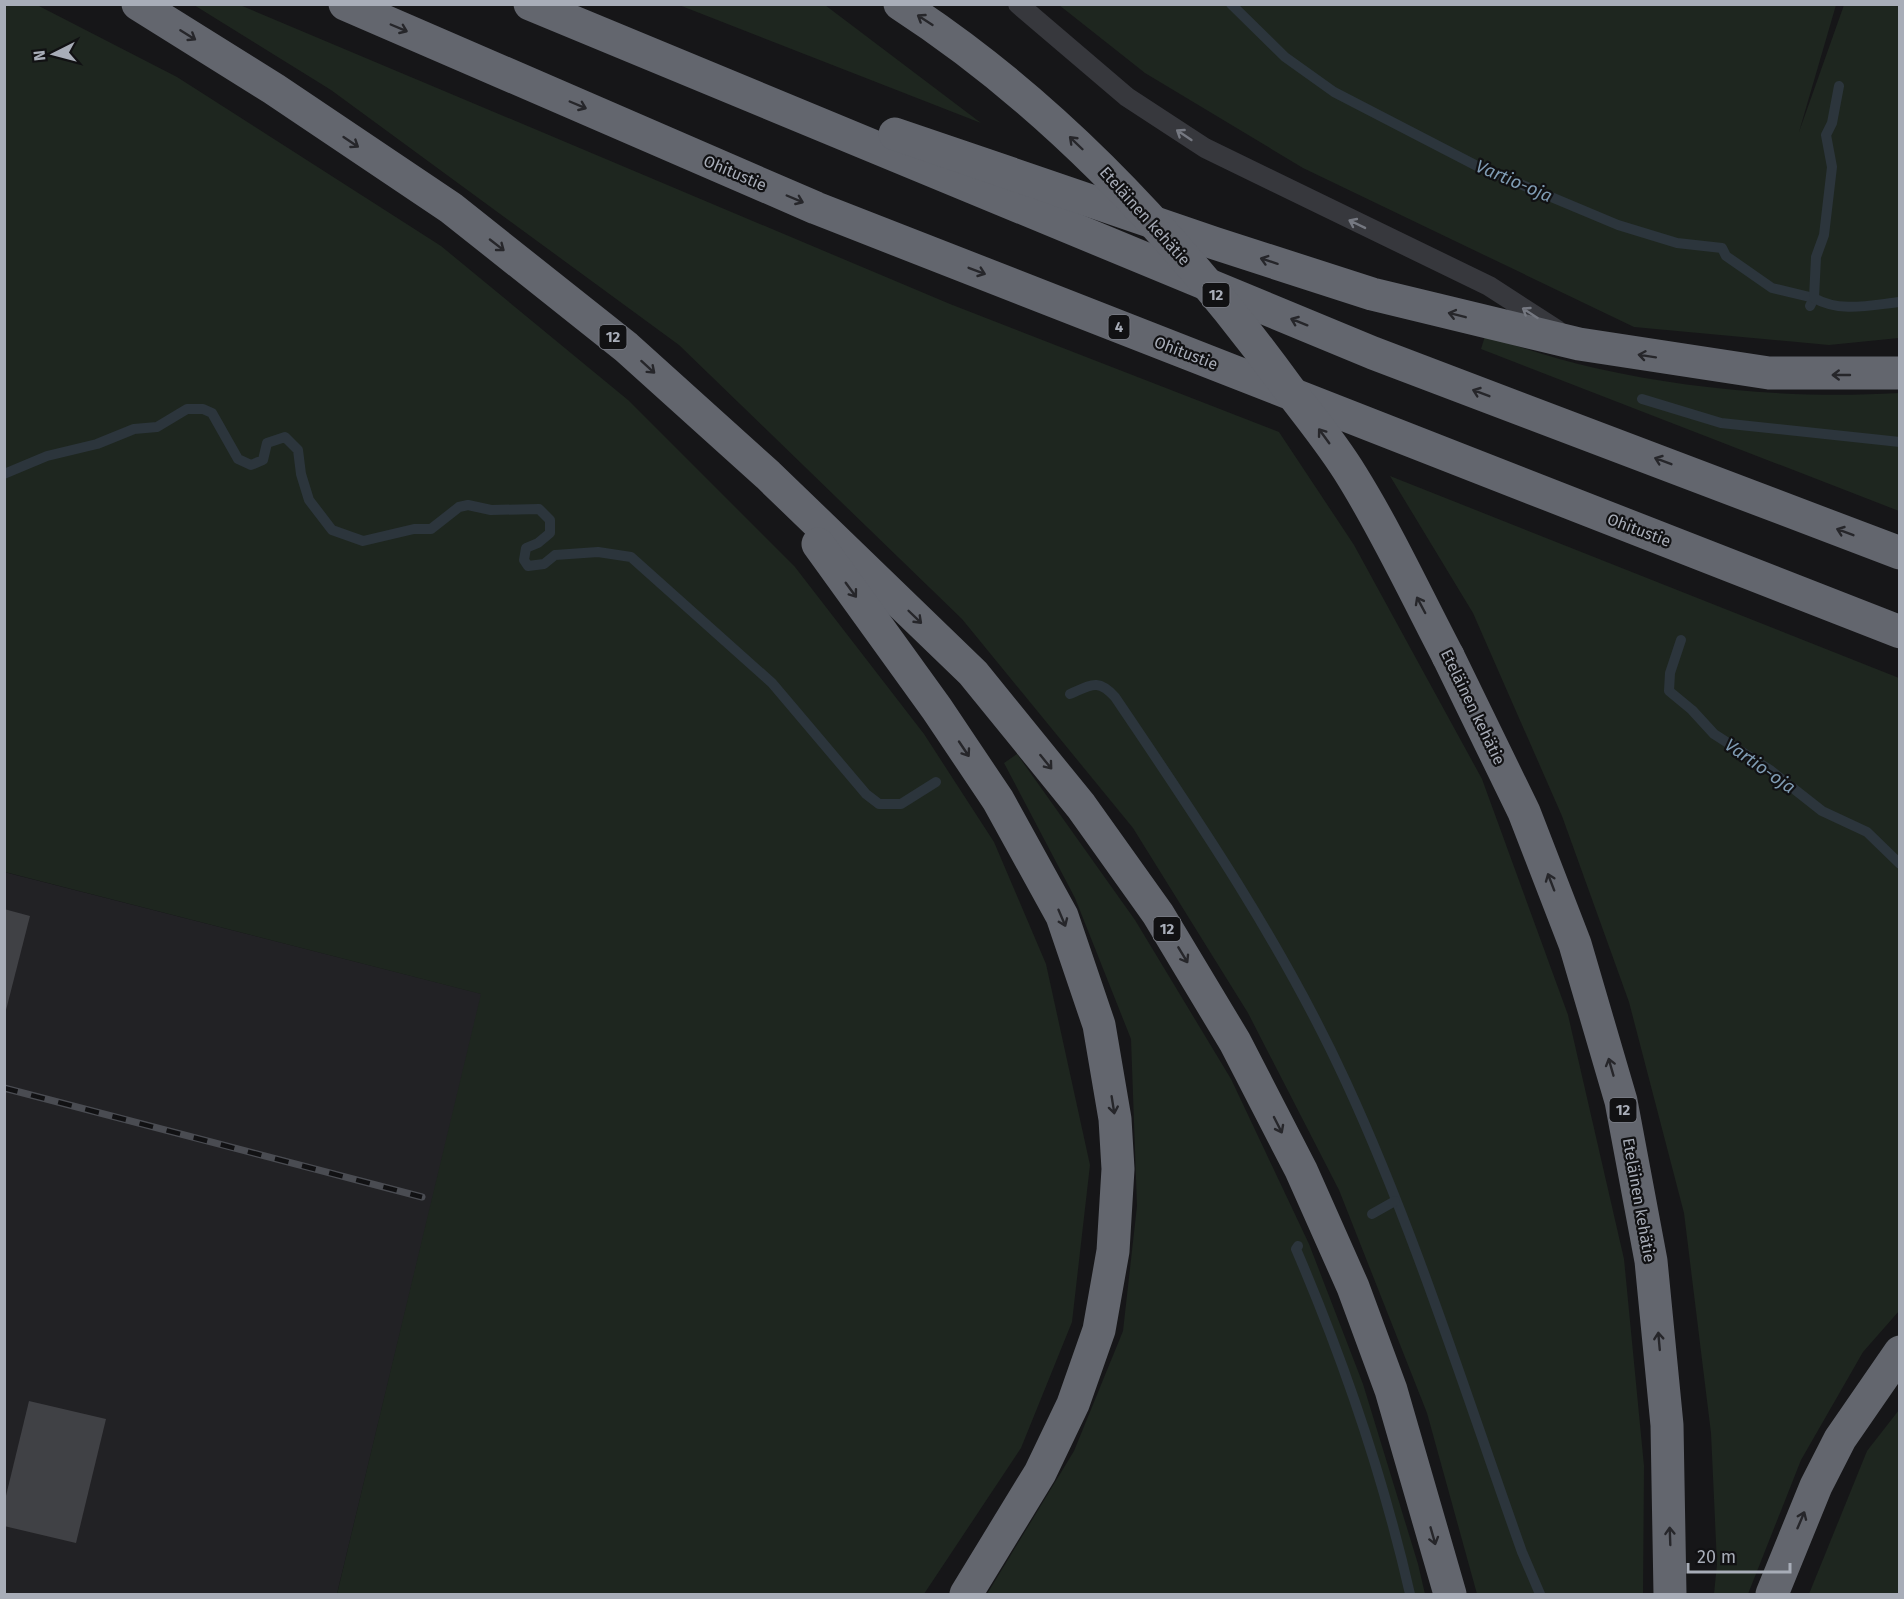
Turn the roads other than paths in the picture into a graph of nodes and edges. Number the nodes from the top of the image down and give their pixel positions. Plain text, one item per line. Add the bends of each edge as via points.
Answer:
1 (138, 4) edge
2 (345, 4) edge
3 (530, 4) edge
4 (900, 4) edge
5 (1018, 4) edge
6 (573, 24) junction
7 (1579, 344) junction
8 (1899, 373) edge
9 (768, 475) junction
10 (1899, 553) edge
11 (1899, 632) edge
12 (1899, 1352) edge
13 (966, 1594) edge
14 (1450, 1594) edge
15 (1670, 1594) edge
16 (1772, 1594) edge

1 -> 9 highway, 12 via 274,89 451,208 626,347
2 -> 11 highway, Ohitustie / 4 via 816,208
3 - 6 highway
15 -> 4 highway, Eteläinen kehätie / 12, bridge via 1667,1425 1652,1273 1621,1101 1575,944 1533,834 1448,656 1352,476 1251,337 1137,203 1070,138 1009,83
7 -> 5 lane via 1488,286 1204,148 1127,97
7 -> 6 highway via 1372,294
10 -> 6 highway via 1373,352
8 -> 7 highway via 1769,373
9 -> 13 highway via 998,800 1062,916 1099,1025 1115,1119 1118,1169 1113,1251 1098,1330 1073,1404 1040,1473
9 -> 14 highway, 12 via 973,673 1082,806 1158,914 1235,1042 1301,1170 1353,1287 1391,1390
16 -> 12 highway via 1816,1486 1840,1439

